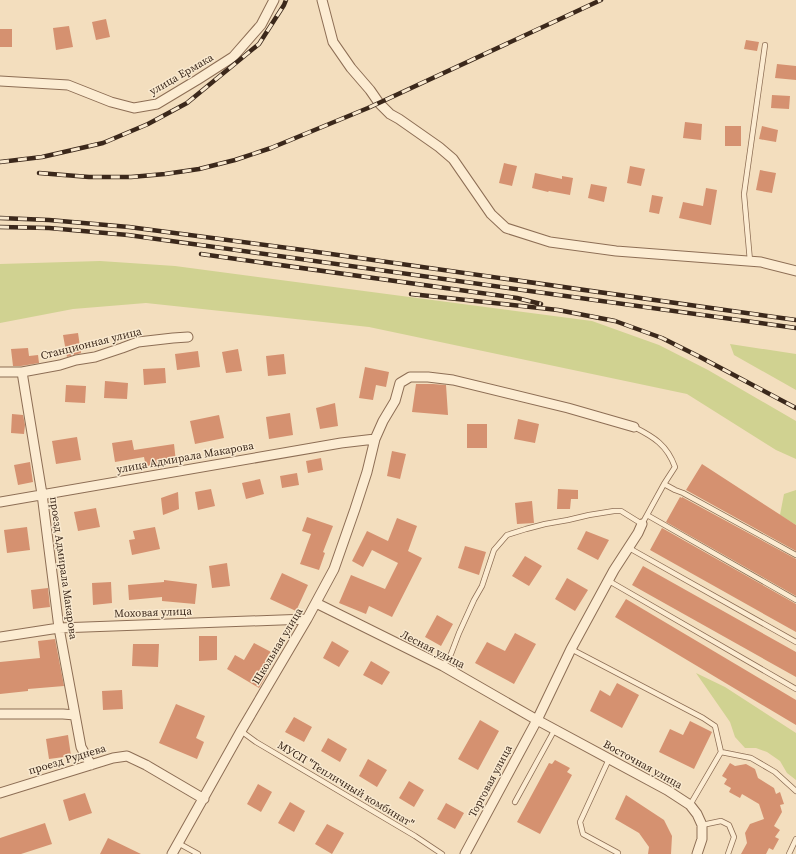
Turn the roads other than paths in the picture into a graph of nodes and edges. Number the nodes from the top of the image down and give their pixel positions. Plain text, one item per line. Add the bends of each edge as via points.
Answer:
1 (274, 0) edge
2 (322, 0) edge
3 (765, 45) dead end
4 (0, 81) edge
5 (750, 261) junction
6 (796, 271) edge
7 (188, 337) dead end
8 (0, 372) edge
9 (22, 372) junction
10 (634, 427) joint
11 (375, 439) junction
12 (664, 484) junction
13 (42, 494) junction
14 (0, 502) edge
15 (647, 515) junction
16 (642, 524) junction
17 (628, 548) junction
18 (796, 555) edge
19 (609, 581) junction
20 (796, 600) edge
21 (316, 603) junction
22 (307, 619) junction
23 (59, 628) junction
24 (0, 637) edge
25 (796, 642) edge
26 (571, 649) junction
27 (443, 666) junction
28 (796, 689) edge
29 (0, 714) edge
30 (75, 715) junction
31 (537, 720) junction
32 (555, 729) junction
33 (241, 731) junction
34 (721, 752) junction
35 (609, 759) junction
36 (91, 765) junction
37 (796, 792) edge
38 (0, 793) edge
39 (204, 799) junction
40 (515, 802) dead end
41 (690, 805) junction
42 (702, 825) junction
43 (796, 839) edge
44 (178, 843) junction
45 (172, 854) edge
46 (198, 854) edge
47 (442, 854) edge
48 (465, 854) edge
49 (618, 854) edge
50 (697, 854) edge
51 (728, 854) edge
52 (789, 854) edge

1 - 4 street, улица Ермака via 261,25 233,57 156,104 134,108 68,85
2 - 5 street via 333,42 379,103 390,114 454,159 491,214 506,228 550,242 616,251
3 - 5 lane via 744,194
5 - 6 street
7 - 9 street, Станционная улица via 138,342 95,357
8 - 9 street, Станционная улица
9 - 13 street, проезд Адмирала Макарова
10 - 11 street, Школьная улица via 453,380 410,377 400,383 395,401
10 - 12 lane via 650,435 671,457 675,467
11 - 13 street, улица Адмирала Макарова via 341,442
11 - 21 street, Школьная улица via 367,472 334,569
12 - 15 lane
12 - 18 lane
13 - 14 street, улица Адмирала Макарова
13 - 23 street, проезд Адмирала Макарова
15 - 16 lane
15 - 20 lane
16 - 17 street, Торговая улица
16 - 27 lane via 621,512 614,511 545,524 507,536 494,550 482,586
17 - 19 street, Торговая улица
17 - 25 lane
19 - 26 street, Торговая улица
19 - 28 lane
21 - 22 street, Школьная улица
21 - 27 street, Лесная улица
22 - 23 street, Моховая улица
22 - 33 street, Школьная улица
23 - 24 street, Моховая улица
23 - 30 street, проезд Адмирала Макарова
26 - 31 street, Торговая улица
26 - 34 lane via 704,718 715,726
27 - 31 street, Лесная улица
29 - 30 street
30 - 36 street, проезд Адмирала Макарова via 81,747
31 - 32 street, Восточная улица
31 - 48 street, Торговая улица
32 - 35 street, Восточная улица
32 - 40 lane
33 - 39 street, Школьная улица
33 - 47 lane, МУСП "Тепличный комбинат"
34 - 37 lane via 751,758 775,772
34 - 41 lane
35 - 41 street, Восточная улица
35 - 49 lane via 580,822 584,834
36 - 38 street, проезд Руднева
36 - 39 street, проезд Руднева via 128,756
39 - 44 street, Школьная улица
41 - 42 street, Восточная улица
42 - 50 street via 702,839
42 - 51 lane via 721,821 730,825 734,837
43 - 52 lane
44 - 45 street, Школьная улица
44 - 46 lane

